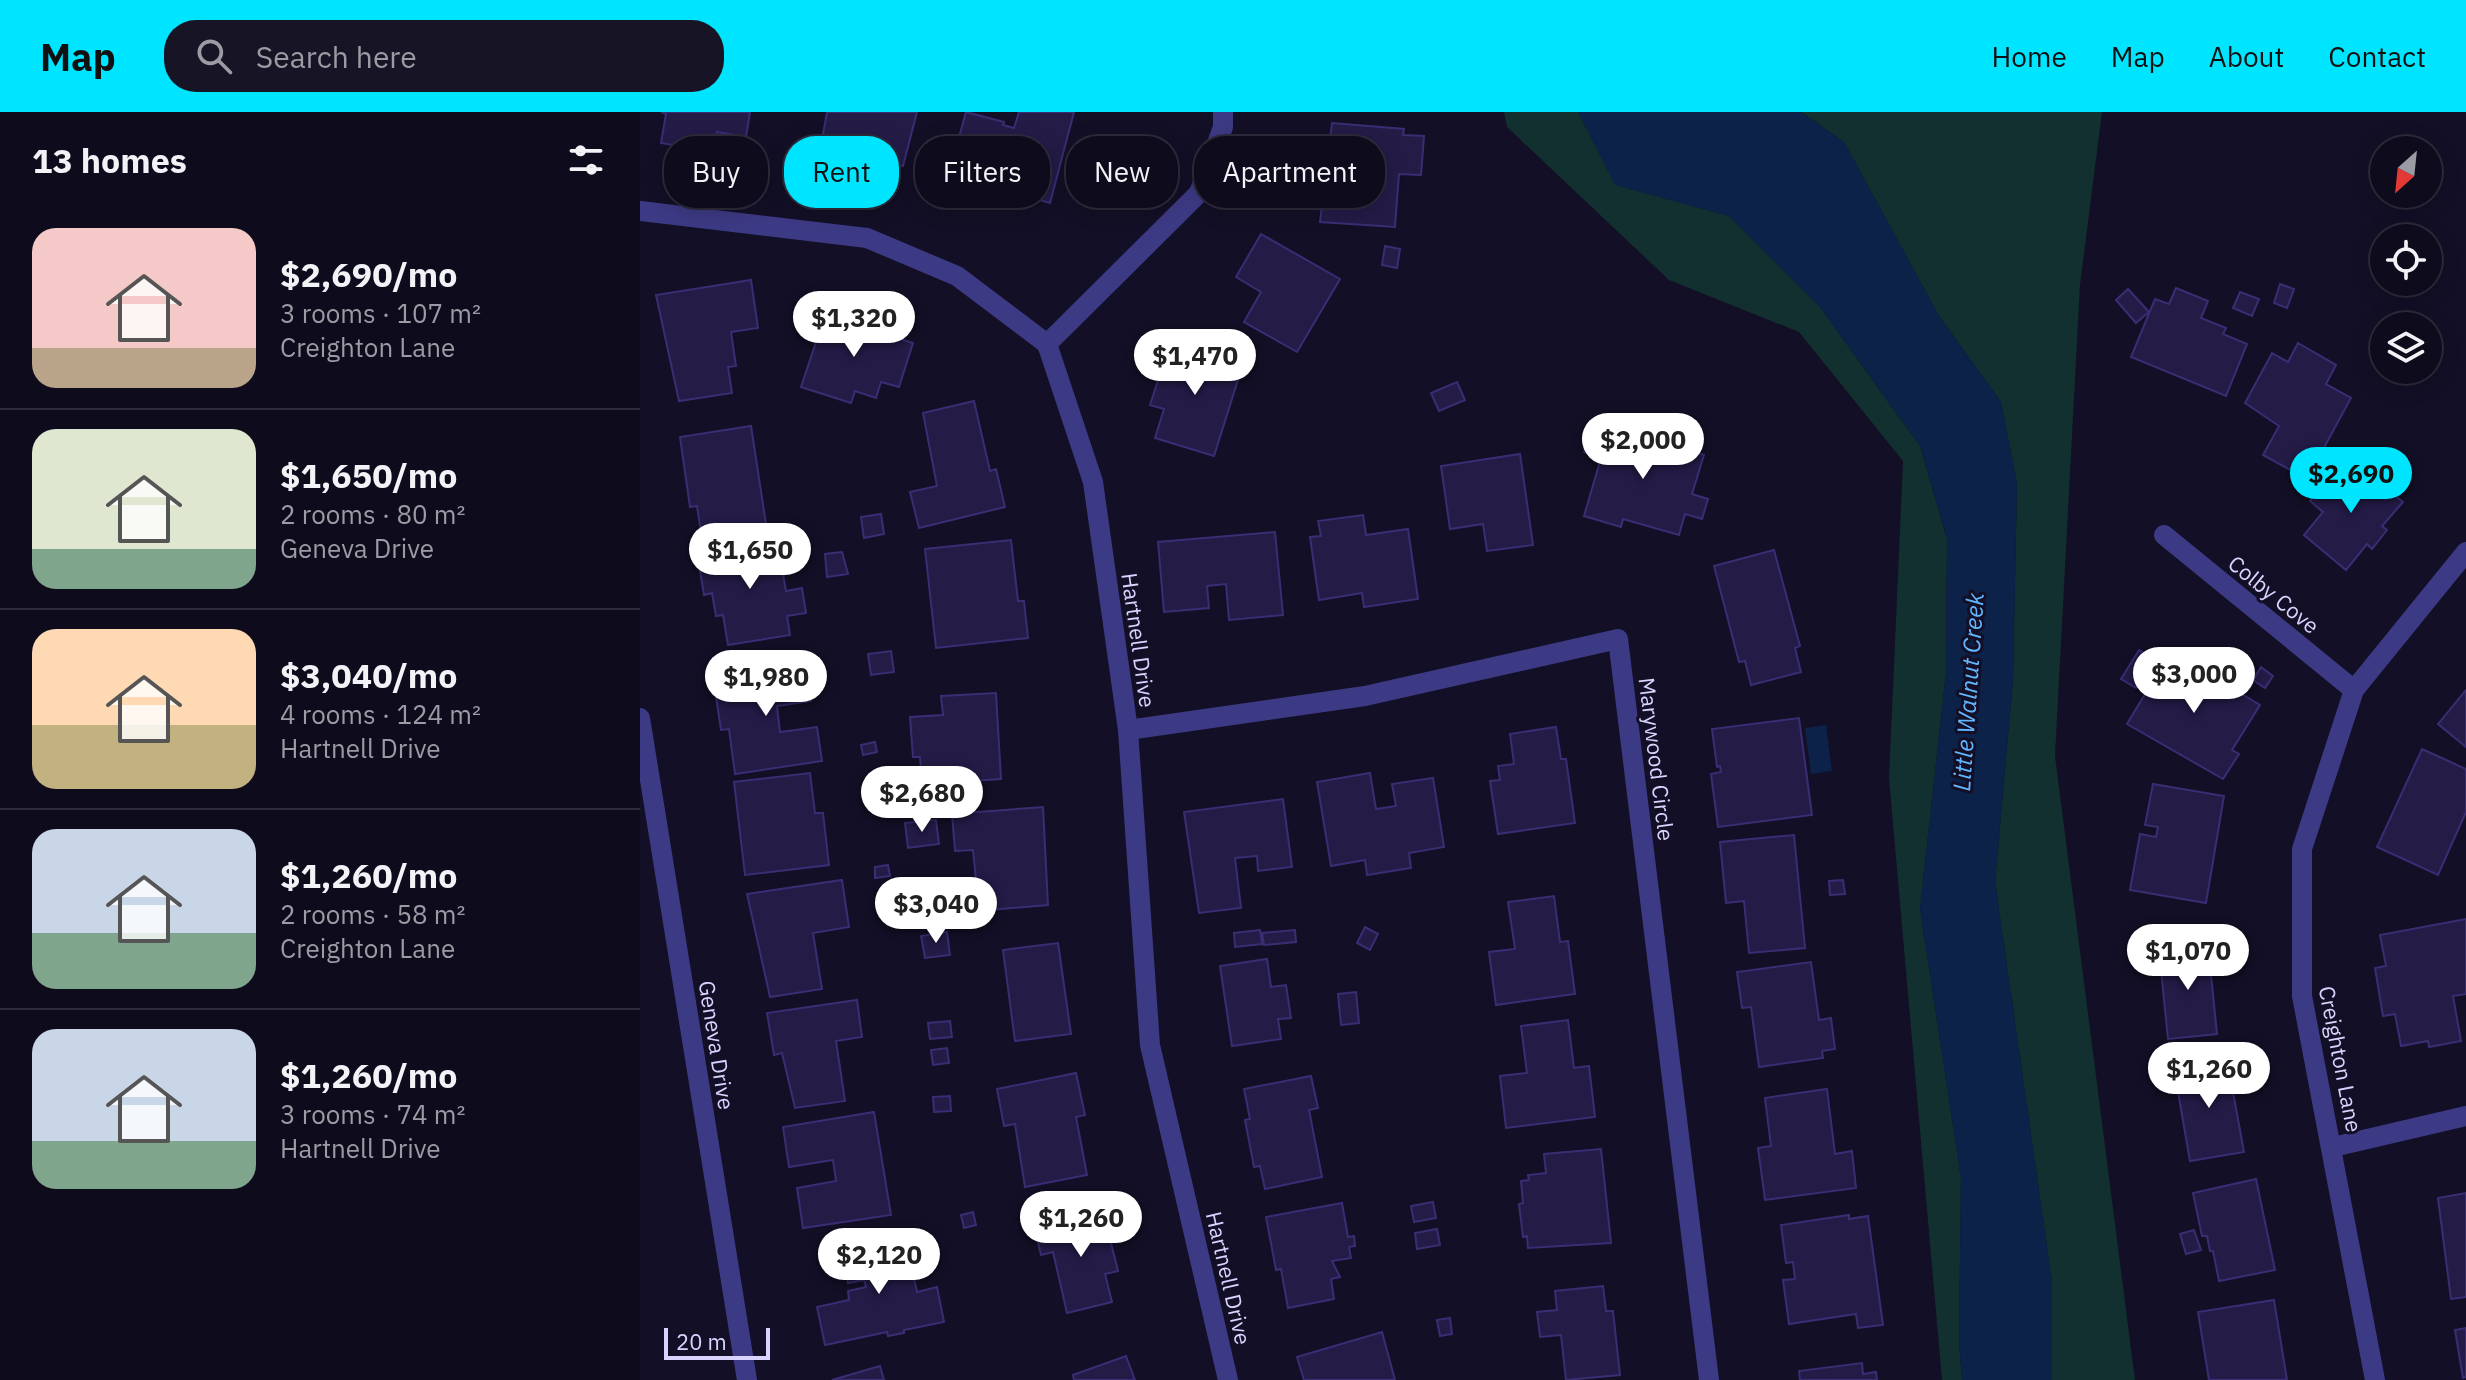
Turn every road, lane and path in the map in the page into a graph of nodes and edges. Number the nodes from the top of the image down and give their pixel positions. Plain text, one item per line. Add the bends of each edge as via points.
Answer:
1 (1223, 112) edge
2 (640, 211) edge
3 (1047, 344) junction
4 (2164, 535) dead end
5 (2466, 552) edge
6 (2354, 690) junction
7 (640, 718) edge
8 (1128, 730) junction
9 (2466, 1116) edge
10 (2333, 1147) junction
11 (747, 1380) edge
12 (1228, 1380) edge
13 (1709, 1380) edge
14 (2375, 1380) edge

1 - 3 street via 1223,127 1199,193
2 - 3 street via 867,238 957,276
3 - 8 street, Hartnell Drive via 1093,482
4 - 6 street, Colby Cove
5 - 6 street, Creighton Lane
6 - 10 street, Creighton Lane via 2302,849 2302,996
7 - 11 street, Geneva Drive
8 - 12 street, Hartnell Drive via 1150,1045
8 - 13 street, Marywood Circle via 1365,696 1618,639
9 - 10 street
10 - 14 street, Creighton Lane

